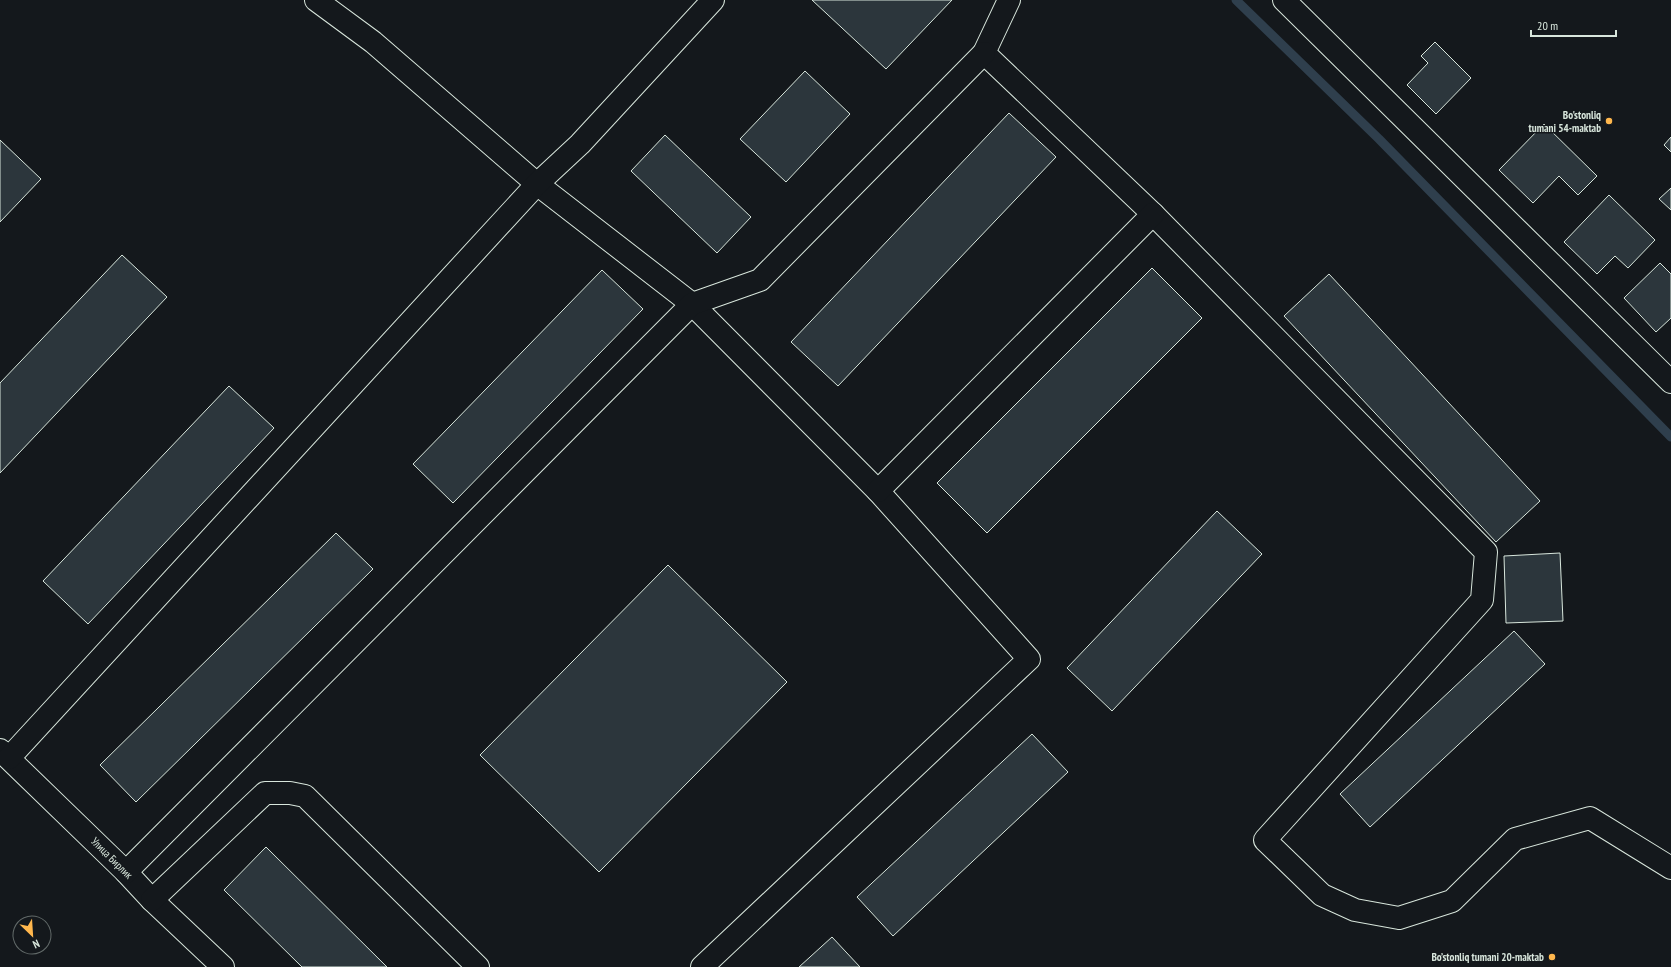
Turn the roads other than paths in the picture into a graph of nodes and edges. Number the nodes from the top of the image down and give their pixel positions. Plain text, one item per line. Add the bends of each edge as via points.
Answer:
1 (316, 0) edge
2 (713, 0) edge
3 (1009, 0) edge
4 (1284, 0) edge
5 (984, 53) junction
6 (537, 184) junction
7 (1153, 214) junction
8 (692, 304) junction
9 (1671, 382) edge
10 (878, 492) junction
11 (4, 754) edge
12 (1671, 868) edge
13 (126, 872) junction
14 (152, 900) junction
15 (223, 967) edge
16 (478, 967) edge
17 (702, 967) edge

1 - 6 street via 373,42
2 - 6 street via 580,144
3 - 5 street
4 - 9 street
5 - 7 street
5 - 8 street via 760,280
6 - 8 street
6 - 11 street
7 - 10 street
7 - 12 street via 1486,552 1482,600 1265,840 1322,895 1355,910 1399,918 1452,901 1514,839 1590,818
8 - 10 street
8 - 13 street
10 - 17 street via 1030,659
11 - 13 street, Улица Бирлик
13 - 14 street, Улица Бирлик
14 - 15 street, Улица Бирлик
14 - 16 street via 265,793 290,792 305,796

